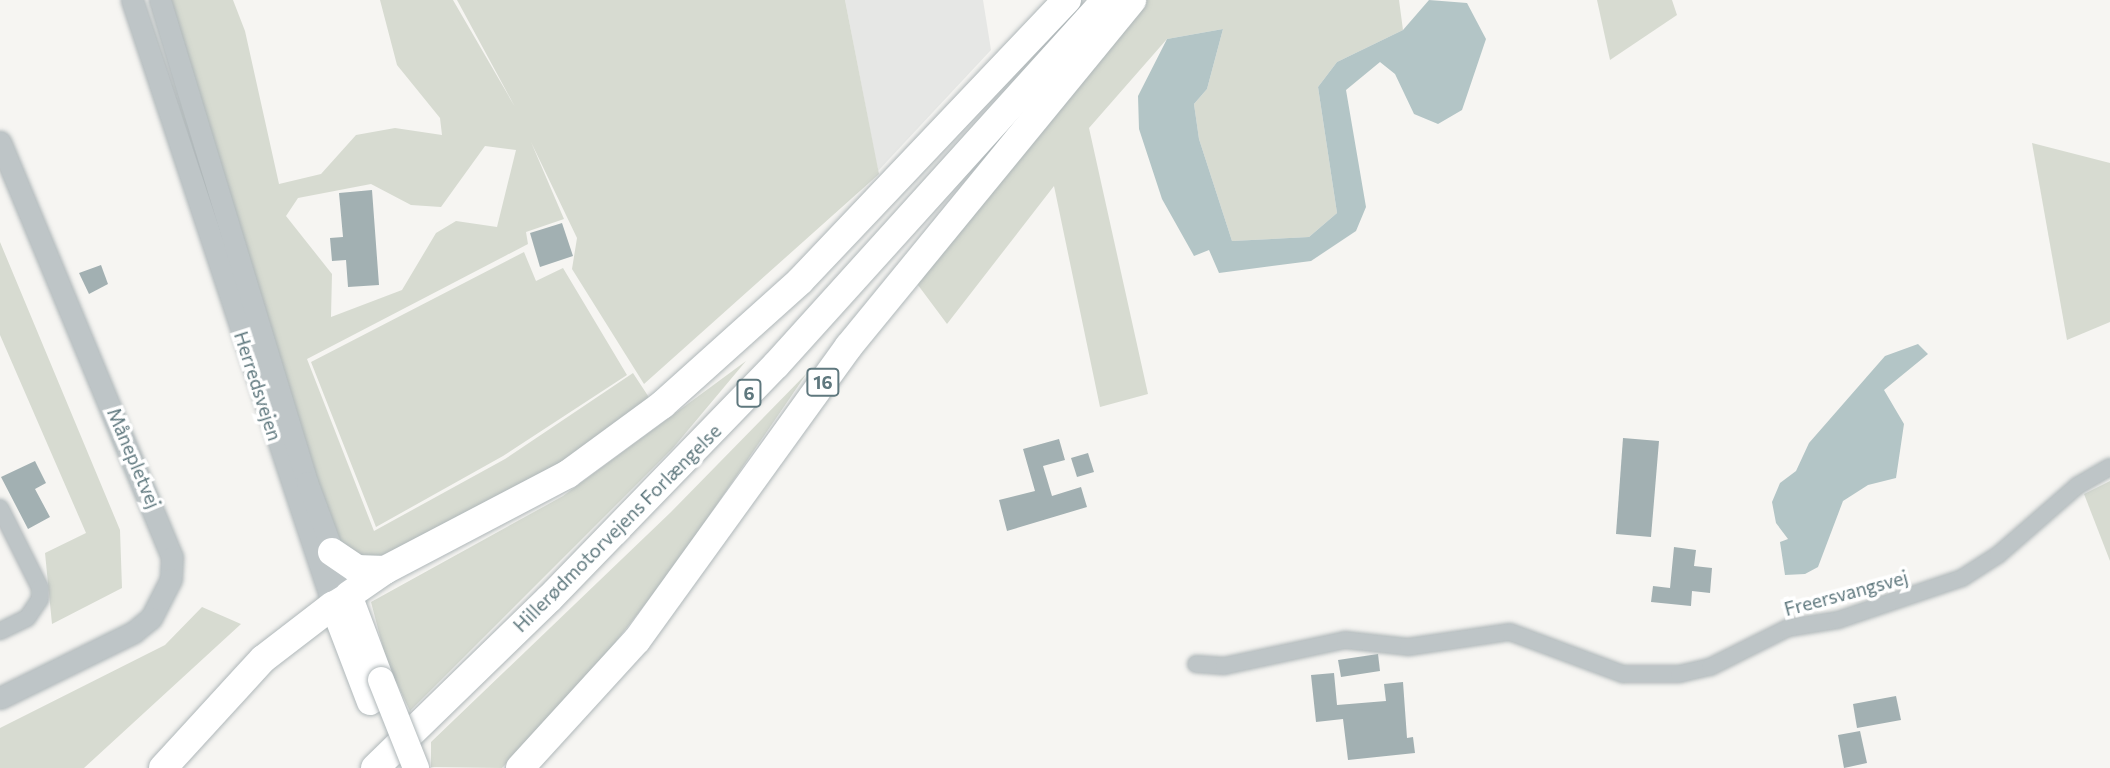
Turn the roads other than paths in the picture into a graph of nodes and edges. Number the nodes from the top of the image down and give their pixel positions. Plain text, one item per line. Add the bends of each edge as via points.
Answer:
1 (132, 0) edge
2 (160, 0) edge
3 (1067, 0) edge
4 (1105, 0) edge
5 (1132, 0) edge
6 (0, 142) edge
7 (2110, 467) edge
8 (0, 508) edge
9 (15, 536) junction
10 (0, 543) edge
11 (332, 552) junction
12 (385, 570) junction
13 (341, 600) junction
14 (0, 631) edge
15 (1196, 664) dead end
16 (376, 691) junction
17 (0, 698) edge
18 (163, 768) edge
19 (374, 768) edge
20 (396, 768) edge
21 (416, 768) edge
22 (520, 768) edge

1 - 13 street, Herredsvejen
2 - 11 street, Herredsvejen via 197,131
3 - 12 highway via 800,281 662,404 568,474
4 - 19 highway, Hillerødmotorvejens Forlængelse / 6 via 776,365 549,599
5 - 22 highway, 16 via 849,346 637,640
6 - 17 street, Månepletvej via 172,557 164,600 143,625
7 - 15 street, Freersvangsvej via 2077,486 1998,555 1962,578 1838,620 1788,628 1740,655 1700,670 1623,674 1510,632 1409,647 1345,640 1224,666
8 - 9 street
9 - 10 street
9 - 14 street via 40,599 27,618
11 - 12 highway via 357,569
11 - 13 street, Herredsvejen
12 - 13 highway
13 - 16 main road, Herredsvejen
13 - 18 highway via 263,659
16 - 20 main road, Herredsvejen
16 - 21 main road, Herredsvejen, bridge

